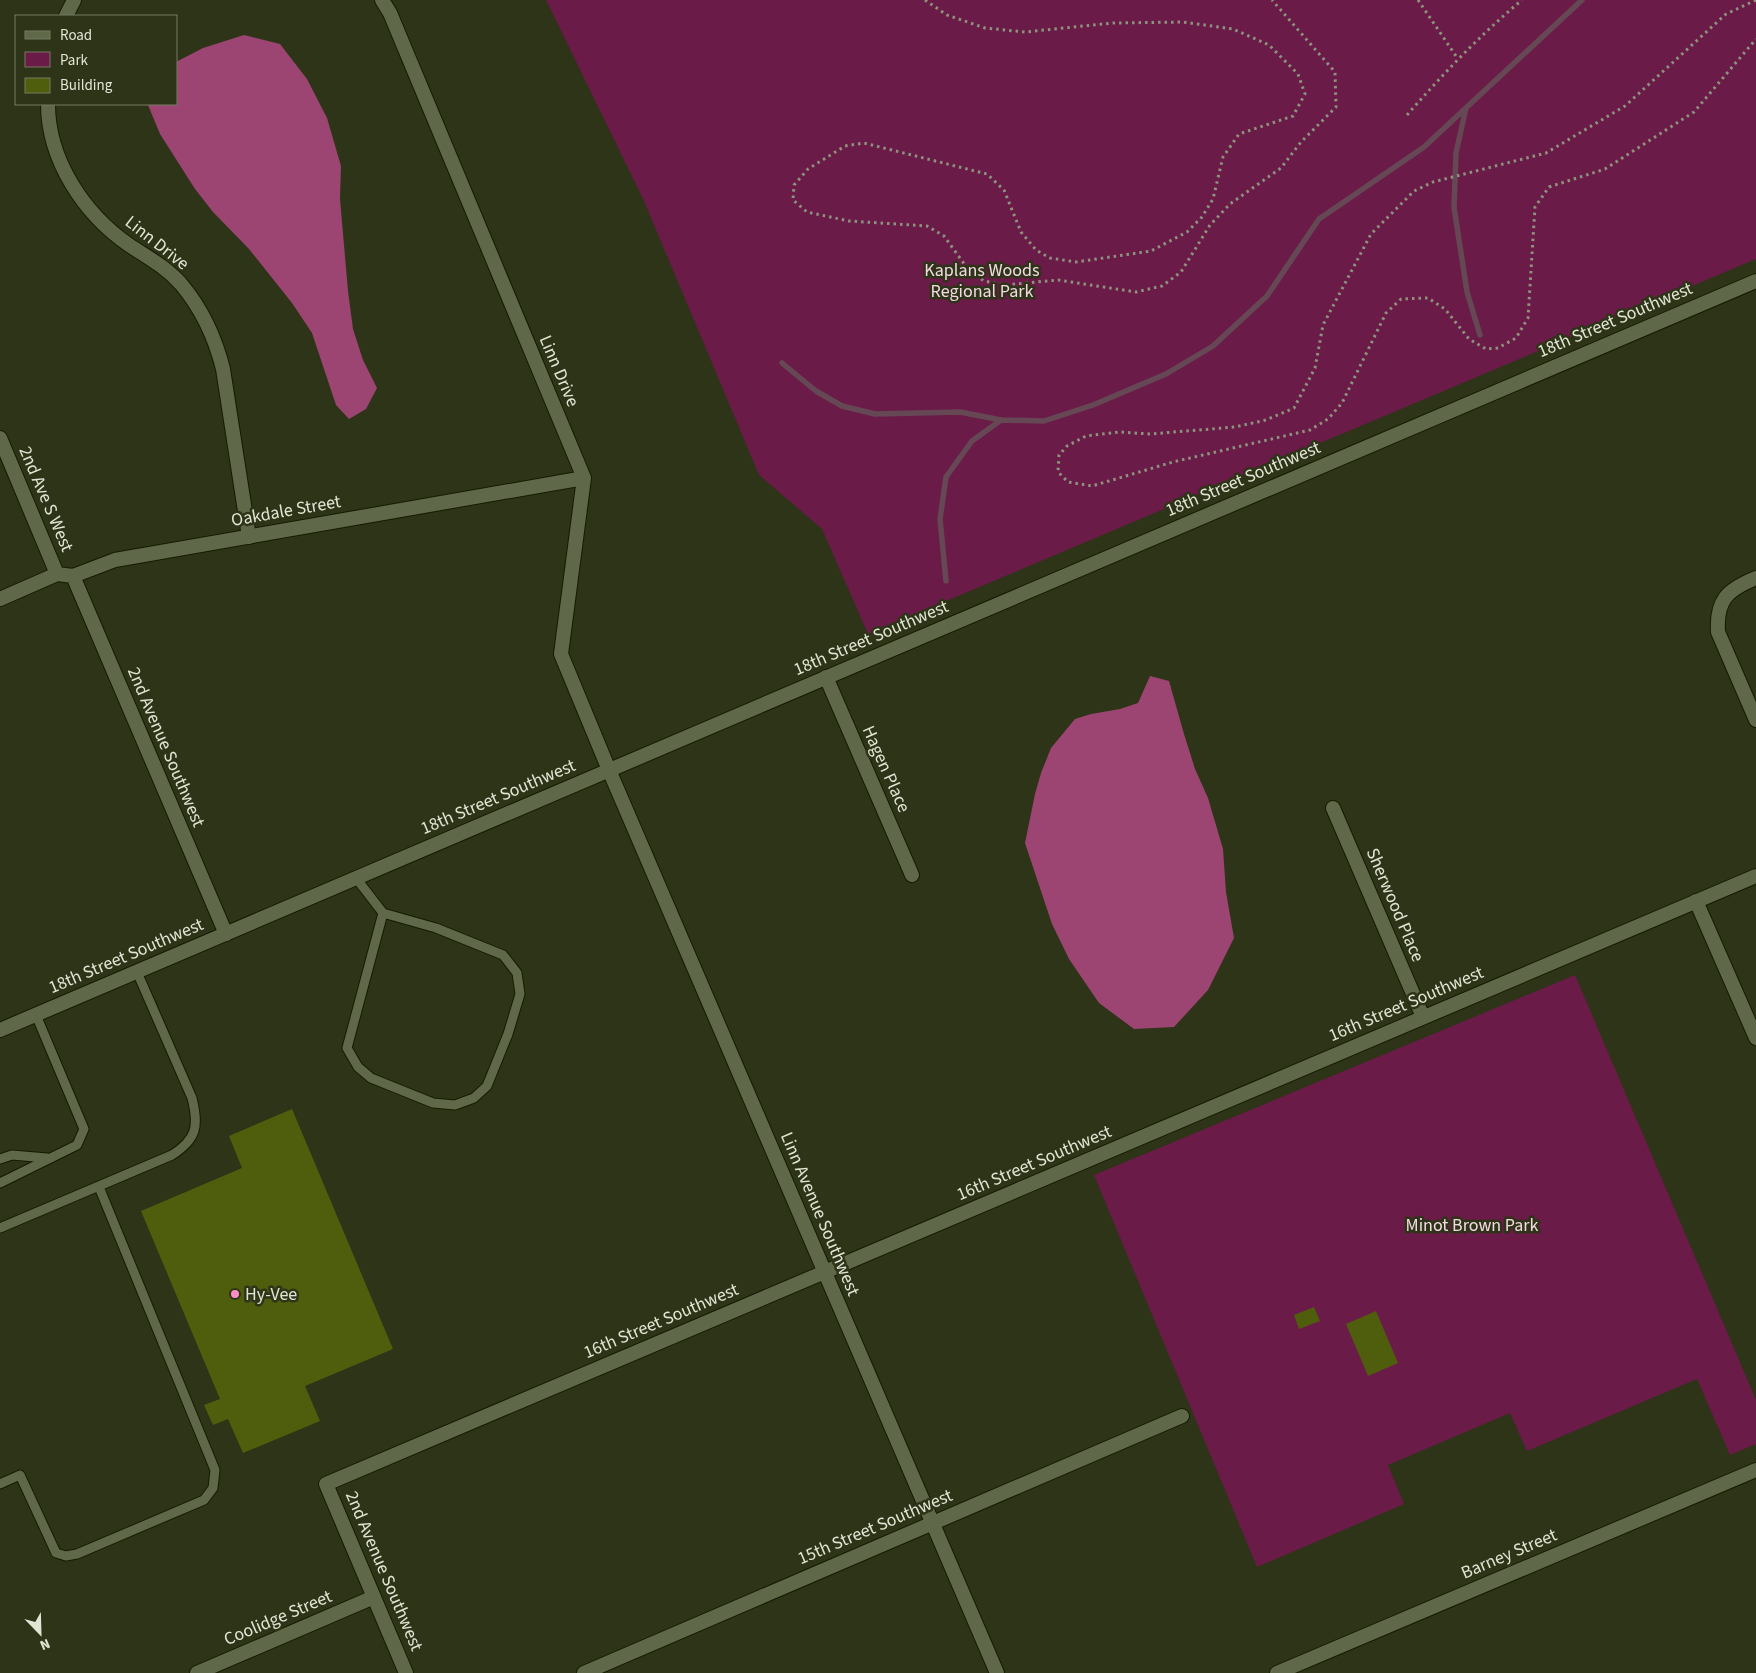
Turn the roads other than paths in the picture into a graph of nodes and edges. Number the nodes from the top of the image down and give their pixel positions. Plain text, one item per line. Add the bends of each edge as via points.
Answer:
1 (74, 0) edge
2 (382, 0) edge
3 (66, 15) edge
4 (48, 105) edge
5 (1756, 281) edge
6 (0, 438) edge
7 (584, 478) junction
8 (249, 537) junction
9 (57, 574) junction
10 (73, 576) junction
11 (1756, 578) edge
12 (0, 598) edge
13 (826, 677) junction
14 (1756, 720) edge
15 (609, 770) junction
16 (1334, 808) dead end
17 (912, 875) dead end
18 (1756, 876) edge
19 (356, 878) junction
20 (1696, 901) junction
21 (383, 913) junction
22 (226, 934) junction
23 (136, 972) junction
24 (36, 1015) junction
25 (1423, 1018) junction
26 (0, 1030) edge
27 (1756, 1038) edge
28 (48, 1158) junction
29 (0, 1159) edge
30 (0, 1183) edge
31 (99, 1187) junction
32 (0, 1228) edge
33 (824, 1272) junction
34 (1182, 1416) dead end
35 (1756, 1470) edge
36 (0, 1484) edge
37 (326, 1484) joint
38 (932, 1523) junction
39 (374, 1597) junction
40 (197, 1673) edge
41 (406, 1673) edge
42 (584, 1673) edge
43 (997, 1673) edge
44 (1277, 1673) edge

1 - 3 street
2 - 7 street, Linn Drive
4 - 8 street, Linn Drive via 62,164 87,207 109,230 159,264 180,283 209,325 219,352
5 - 13 street, 18th Street Southwest
6 - 9 street, 2nd Ave S West
7 - 8 street, Oakdale Street
7 - 15 street via 561,654
8 - 10 street, Oakdale Street via 114,560
9 - 10 street, Oakdale Street
9 - 12 street, Oakdale Street
10 - 22 street, 2nd Avenue Southwest
11 - 14 street via 1731,590 1722,600 1717,617 1718,632
13 - 15 street, 18th Street Southwest
13 - 17 street, Hagen Place
15 - 19 street, 18th Street Southwest
15 - 33 street, Linn Avenue Southwest
16 - 25 street, Sherwood Place
18 - 20 street, 16th Street Southwest
19 - 21 lane
19 - 22 street, 18th Street Southwest
20 - 25 street, 16th Street Southwest
20 - 27 street
21 - 21 lane via 436,928 503,955 518,972 520,994 508,1034 487,1086 474,1098 455,1105 433,1104 372,1078 358,1067 347,1048
22 - 23 street, 18th Street Southwest
23 - 24 street, 18th Street Southwest
23 - 31 lane via 192,1098 196,1128 183,1148 172,1155
24 - 26 street, 18th Street Southwest
24 - 28 lane via 84,1129 77,1145
25 - 33 street, 16th Street Southwest
28 - 29 lane via 12,1155
28 - 30 lane
31 - 32 lane
31 - 36 lane via 215,1470 213,1488 204,1500 66,1556 56,1553 20,1475
33 - 37 street, 16th Street Southwest
33 - 38 street, Linn Avenue Southwest
34 - 38 street, 15th Street Southwest
35 - 44 street, Barney Street
37 - 39 street, 2nd Avenue Southwest
38 - 42 street, 15th Street Southwest
38 - 43 street, Linn Avenue Southwest
39 - 40 street, Coolidge Street
39 - 41 street, 2nd Avenue Southwest

